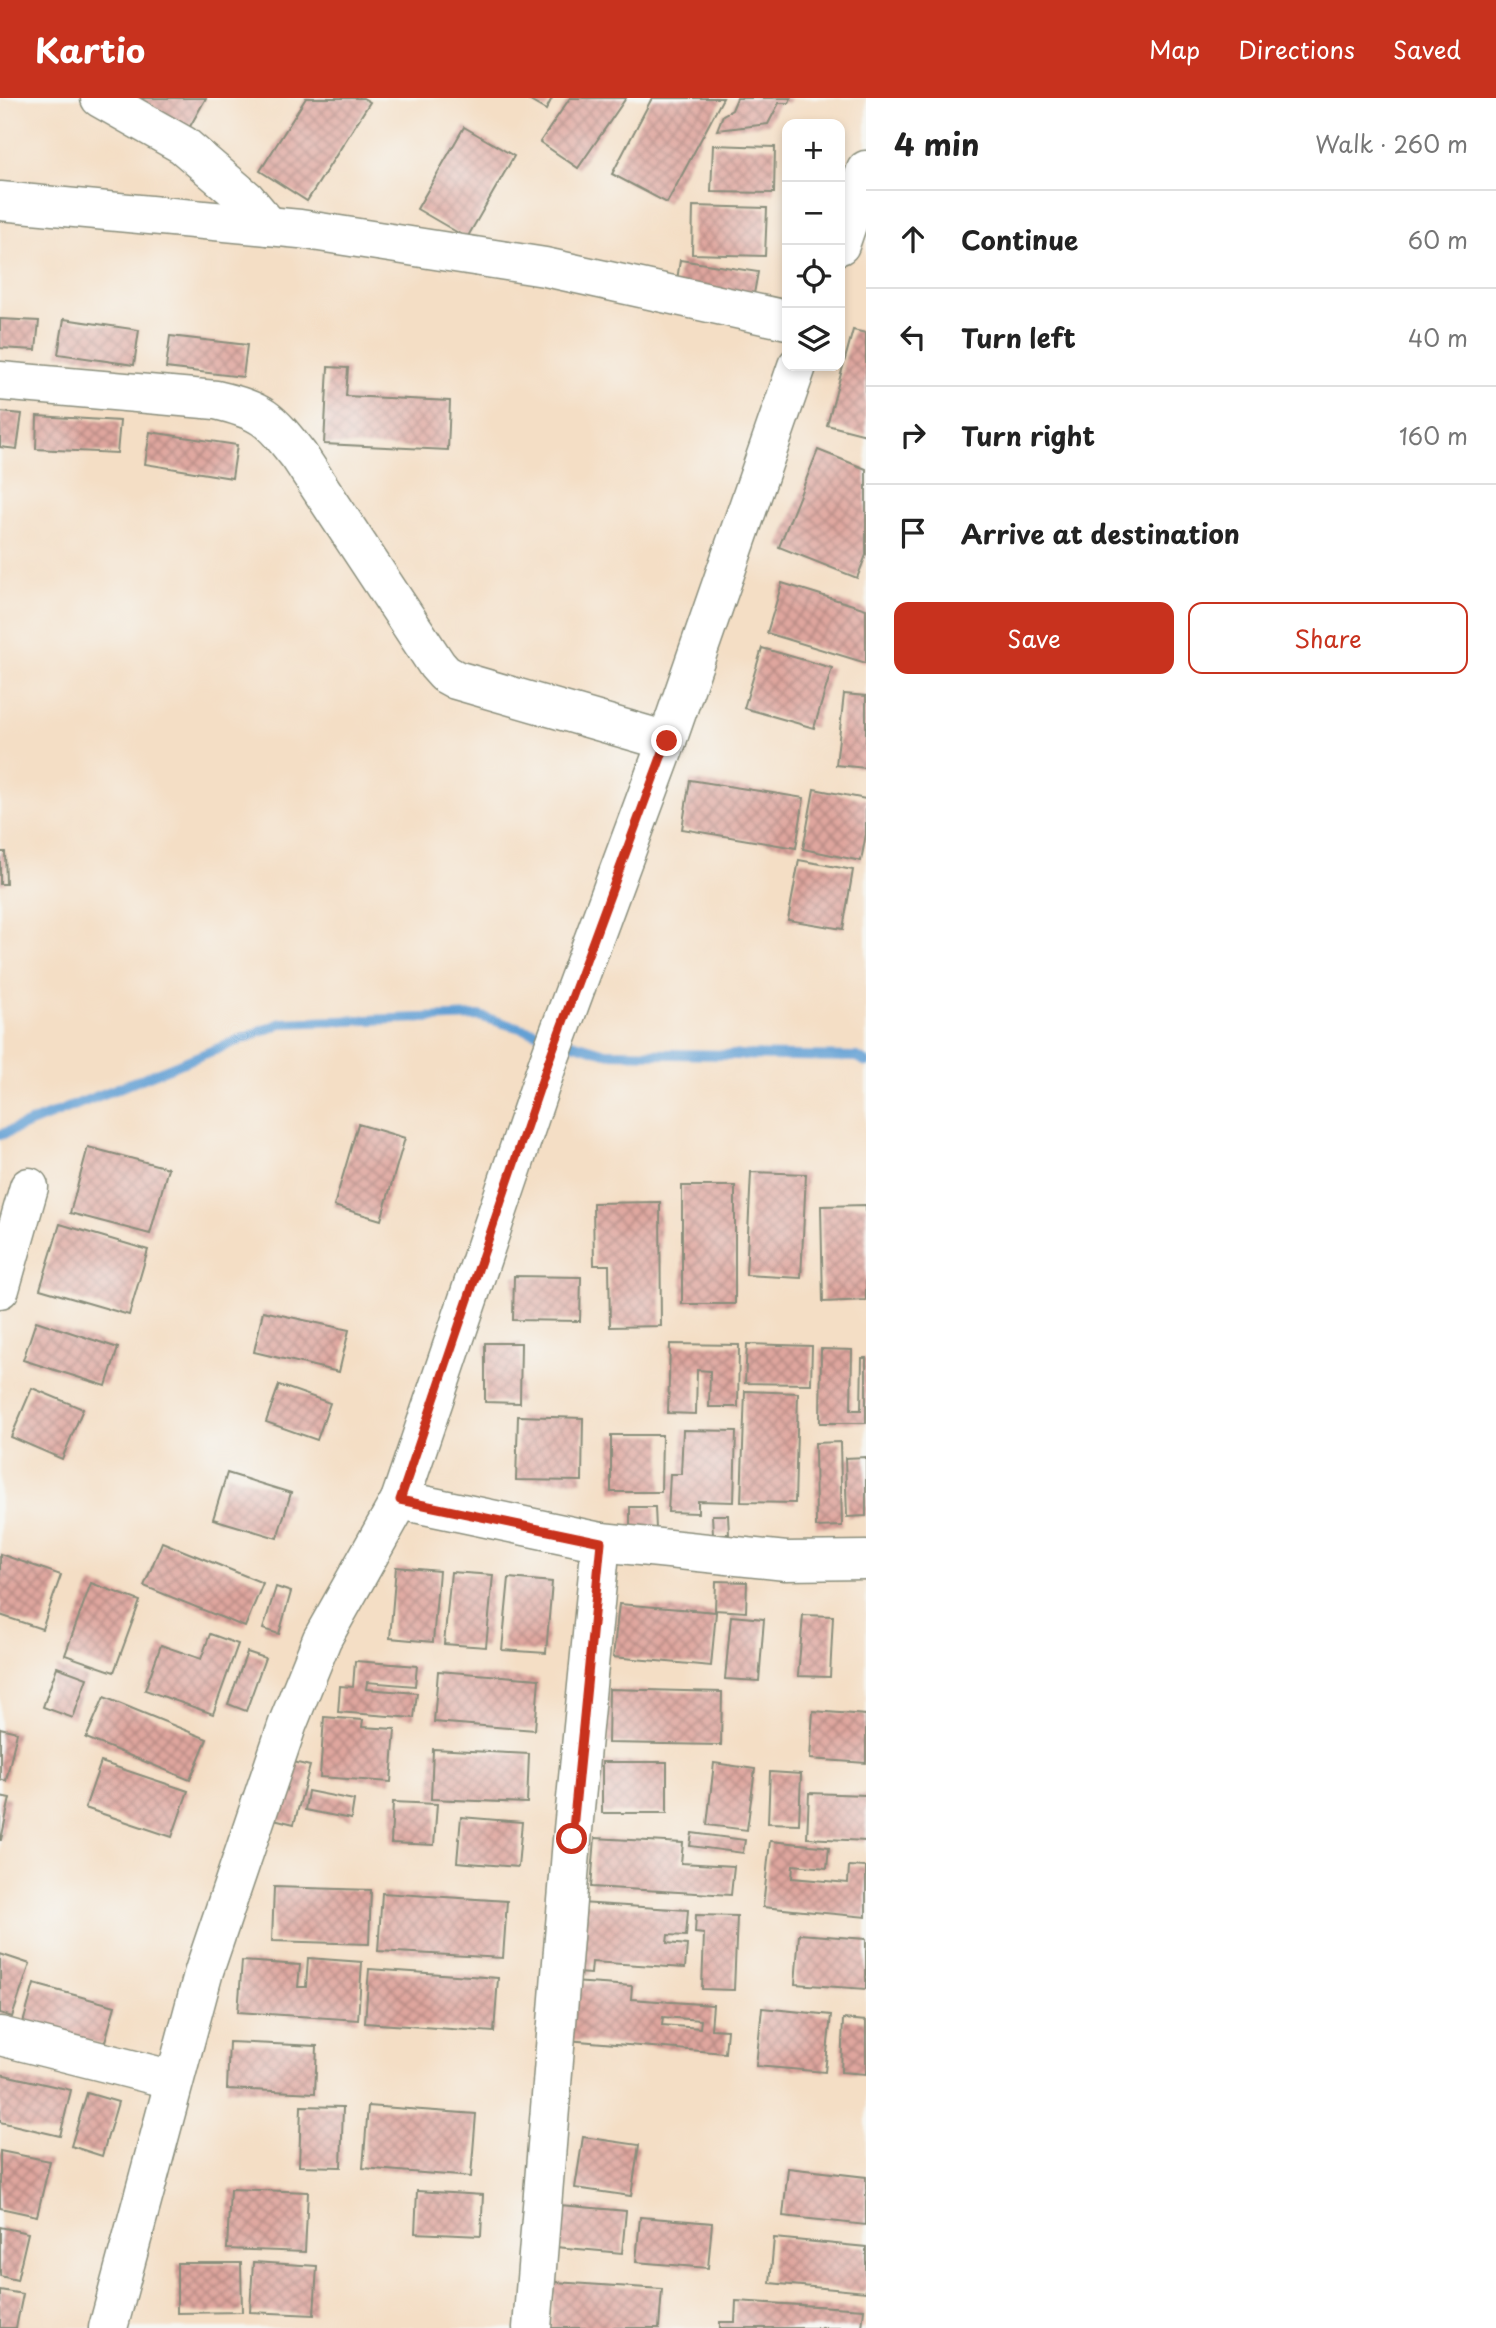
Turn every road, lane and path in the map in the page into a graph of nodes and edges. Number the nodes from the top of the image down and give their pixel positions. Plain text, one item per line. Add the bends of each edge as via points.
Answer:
1 (100, 98) edge
2 (866, 170) edge
3 (0, 201) edge
4 (269, 226) junction
5 (845, 231) edge
6 (782, 319) edge
7 (795, 371) edge
8 (0, 381) edge
9 (667, 741) junction
10 (29, 1187) dead end
11 (0, 1289) edge
12 (400, 1500) junction
13 (601, 1542) junction
14 (866, 1560) edge
15 (0, 2036) edge
16 (174, 2080) junction
17 (108, 2328) edge
18 (532, 2328) edge

1 - 4 street via 183,145 237,191
2 - 5 street
3 - 4 street
4 - 6 street via 545,267
7 - 9 street
8 - 9 street via 216,400 248,407 274,423 299,456 445,674
9 - 12 street via 549,1060
10 - 11 street
12 - 13 street
12 - 16 street via 322,1639 288,1723 204,1971
13 - 14 street via 786,1561
13 - 18 street
15 - 16 street
16 - 17 street

